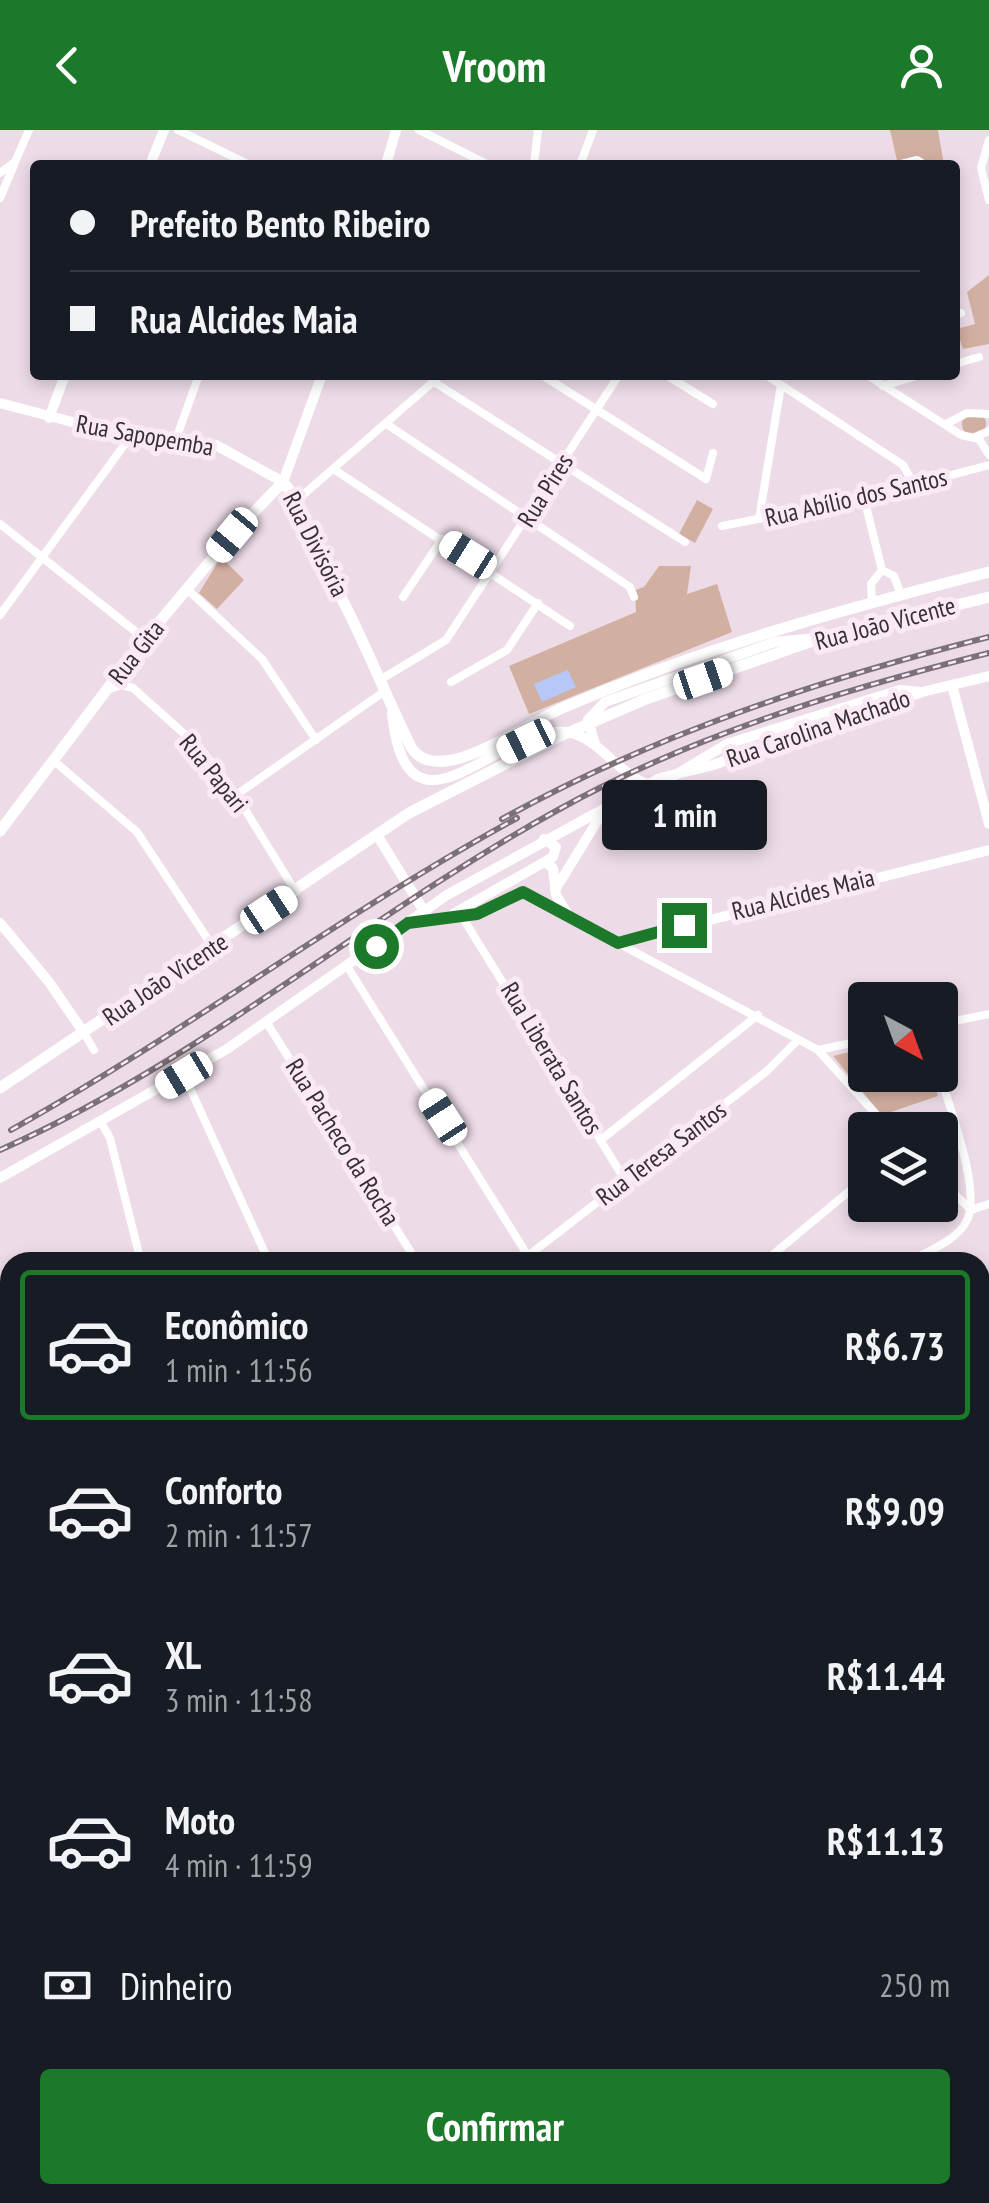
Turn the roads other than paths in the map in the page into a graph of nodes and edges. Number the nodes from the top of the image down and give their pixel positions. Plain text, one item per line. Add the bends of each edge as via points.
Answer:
1 (29, 130) edge
2 (164, 130) edge
3 (178, 130) edge
4 (396, 130) edge
5 (420, 130) edge
6 (538, 130) edge
7 (592, 130) edge
8 (989, 140) edge
9 (985, 156) edge
10 (152, 160) edge
11 (240, 160) edge
12 (387, 160) edge
13 (479, 160) edge
14 (535, 160) edge
15 (582, 160) edge
16 (15, 162) junction
17 (0, 174) edge
18 (0, 198) edge
19 (989, 200) edge
20 (979, 357) dead end
21 (960, 363) edge
22 (63, 380) edge
23 (198, 380) edge
24 (320, 380) edge
25 (436, 380) edge
26 (441, 380) edge
27 (550, 380) edge
28 (616, 380) edge
29 (674, 380) edge
30 (774, 380) edge
31 (874, 380) edge
32 (903, 380) edge
33 (781, 385) junction
34 (882, 386) junction
35 (0, 403) edge
36 (713, 404) dead end
37 (597, 410) junction
38 (989, 414) edge
39 (49, 418) junction
40 (946, 424) junction
41 (388, 425) junction
42 (989, 432) edge
43 (134, 433) junction
44 (975, 438) junction
45 (176, 439) junction
46 (985, 446) junction
47 (713, 453) dead end
48 (989, 456) edge
49 (563, 462) junction
50 (989, 465) edge
51 (335, 470) junction
52 (283, 482) junction
53 (914, 485) junction
54 (864, 498) junction
55 (296, 501) junction
56 (528, 518) junction
57 (759, 519) junction
58 (0, 524) edge
59 (722, 526) dead end
60 (442, 539) junction
61 (685, 542) dead end
62 (43, 558) junction
63 (882, 570) junction
64 (493, 571) junction
65 (989, 572) edge
66 (186, 589) junction
67 (901, 595) junction
68 (403, 597) dead end
69 (634, 597) dead end
70 (989, 597) edge
71 (872, 602) junction
72 (538, 603) junction
73 (0, 615) edge
74 (570, 626) dead end
75 (822, 638) junction
76 (145, 639) junction
77 (989, 676) edge
78 (636, 678) junction
79 (450, 682) dead end
80 (382, 686) junction
81 (952, 686) junction
82 (107, 690) junction
83 (922, 692) junction
84 (646, 699) junction
85 (392, 711) junction
86 (316, 740) junction
87 (595, 745) junction
88 (54, 760) junction
89 (425, 761) joint
90 (236, 795) junction
91 (610, 804) junction
92 (989, 824) edge
93 (0, 831) edge
94 (377, 835) junction
95 (542, 839) junction
96 (989, 850) edge
97 (541, 864) junction
98 (555, 890) junction
99 (296, 892) junction
100 (480, 912) junction
101 (567, 913) junction
102 (461, 915) junction
103 (408, 923) junction
104 (0, 924) edge
105 (478, 936) junction
106 (618, 943) junction
107 (213, 947) junction
108 (348, 966) junction
109 (989, 1014) edge
110 (758, 1015) junction
111 (958, 1020) edge
112 (267, 1023) junction
113 (84, 1033) junction
114 (798, 1040) junction
115 (848, 1044) edge
116 (94, 1050) dead end
117 (818, 1050) junction
118 (184, 1075) junction
119 (0, 1088) edge
120 (945, 1092) edge
121 (874, 1112) edge
122 (102, 1124) junction
123 (602, 1139) junction
124 (0, 1178) edge
125 (625, 1180) junction
126 (848, 1192) edge
127 (958, 1197) edge
128 (989, 1204) edge
129 (971, 1210) junction
130 (138, 1252) edge
131 (264, 1252) edge
132 (411, 1252) edge
133 (526, 1252) edge
134 (533, 1252) edge
135 (776, 1252) edge
136 (925, 1252) edge

1 - 16 street
2 - 10 main road
3 - 11 street
4 - 12 main road
5 - 13 street
6 - 14 street
7 - 15 street
8 - 9 street
9 - 19 street via 981,180
16 - 17 street
16 - 18 street
20 - 21 street
22 - 39 main road
23 - 45 street
24 - 52 main road, Rua Divisória
25 - 41 street
26 - 49 street
27 - 37 street
28 - 37 street, Rua Pires
29 - 36 street
30 - 33 street
31 - 34 street
32 - 34 street
33 - 53 street via 903,465
33 - 57 street
34 - 40 street
35 - 39 main road, Rua Sapopemba
37 - 47 street via 706,479
37 - 49 street, Rua Pires
38 - 40 street via 974,411
39 - 43 main road, Rua Sapopemba
40 - 44 street
41 - 51 street
41 - 56 street
42 - 44 street
42 - 46 street
43 - 45 main road, Rua Sapopemba
43 - 62 street
44 - 46 street
45 - 52 main road, Rua Sapopemba via 223,448
46 - 48 street
49 - 56 street, Rua Pires
49 - 61 street
50 - 53 street, Rua Abílio dos Santos
51 - 55 street
51 - 60 street
52 - 55 main road, Rua Divisória
52 - 66 main road, Rua Gita
53 - 54 street, Rua Abílio dos Santos
54 - 57 street, Rua Abílio dos Santos
54 - 63 street
55 - 80 main road, Rua Divisória
56 - 64 street, Rua Pires
56 - 69 street
57 - 59 street, Rua Abílio dos Santos
58 - 62 street
60 - 64 street
60 - 68 street
62 - 73 street
62 - 76 street
63 - 67 street via 894,576
63 - 71 street via 872,582
64 - 72 street
64 - 80 street, Rua Pires via 443,644
65 - 67 main road, Rua João Vicente
66 - 76 main road, Rua Gita
66 - 86 street via 262,659
67 - 71 main road, Rua João Vicente
70 - 75 main road, Rua João Vicente
71 - 78 main road, Rua João Vicente
72 - 74 street
72 - 79 street via 507,650
75 - 84 main road, Rua João Vicente
75 - 87 main road via 775,642 597,706 588,724
76 - 82 main road, Rua Gita
77 - 81 main road, Rua Carolina Machado
78 - 84 main road via 634,692
78 - 89 main road, Rua João Vicente via 451,762
80 - 85 main road, Rua Divisória
80 - 86 street, Rua Pires
81 - 83 main road, Rua Carolina Machado
81 - 92 main road
82 - 88 main road, Rua Gita
82 - 90 street, Rua Papari via 132,688 198,747
83 - 87 main road via 900,690 727,744 660,786 640,782
83 - 91 main road, Rua Carolina Machado via 710,766 667,774
84 - 94 main road, Rua João Vicente via 556,738
85 - 87 main road, Rua Divisória via 401,750 428,781 448,779 551,732
85 - 89 main road, Rua Divisória
86 - 90 street, Rua Pires
88 - 93 main road, Rua Gita
88 - 107 street via 138,832
90 - 99 street, Rua Papari
91 - 95 main road, Rua Carolina Machado
91 - 98 main road
94 - 97 main road via 436,924
94 - 99 main road, Rua João Vicente
95 - 97 main road via 557,849
95 - 103 main road, Rua Carolina Machado
96 - 106 main road, Rua Alcides Maia
97 - 98 main road via 552,868
98 - 101 main road
99 - 107 main road, Rua João Vicente
100 - 101 main road via 523,892
100 - 102 main road
100 - 105 street
101 - 106 main road
102 - 103 main road
102 - 105 street, Rua Liberata Santos
103 - 108 main road, Rua Carolina Machado
104 - 113 main road
105 - 123 street, Rua Liberata Santos
106 - 110 street
107 - 113 main road, Rua João Vicente
108 - 112 main road, Rua Carolina Machado
108 - 133 street
109 - 111 street
110 - 114 street
110 - 123 street
112 - 118 main road, Rua Carolina Machado
112 - 132 street, Rua Pacheco da Rocha
113 - 116 street
113 - 119 main road, Rua João Vicente
114 - 117 street
114 - 125 street, Rua Teresa Santos
115 - 117 street
117 - 121 street
118 - 122 main road, Rua Carolina Machado
118 - 131 street
120 - 129 street
122 - 124 main road, Rua Carolina Machado
122 - 130 street
123 - 125 street, Rua Liberata Santos
125 - 134 street, Rua Teresa Santos
126 - 135 street
127 - 129 street
128 - 129 street
129 - 136 street via 956,1234

